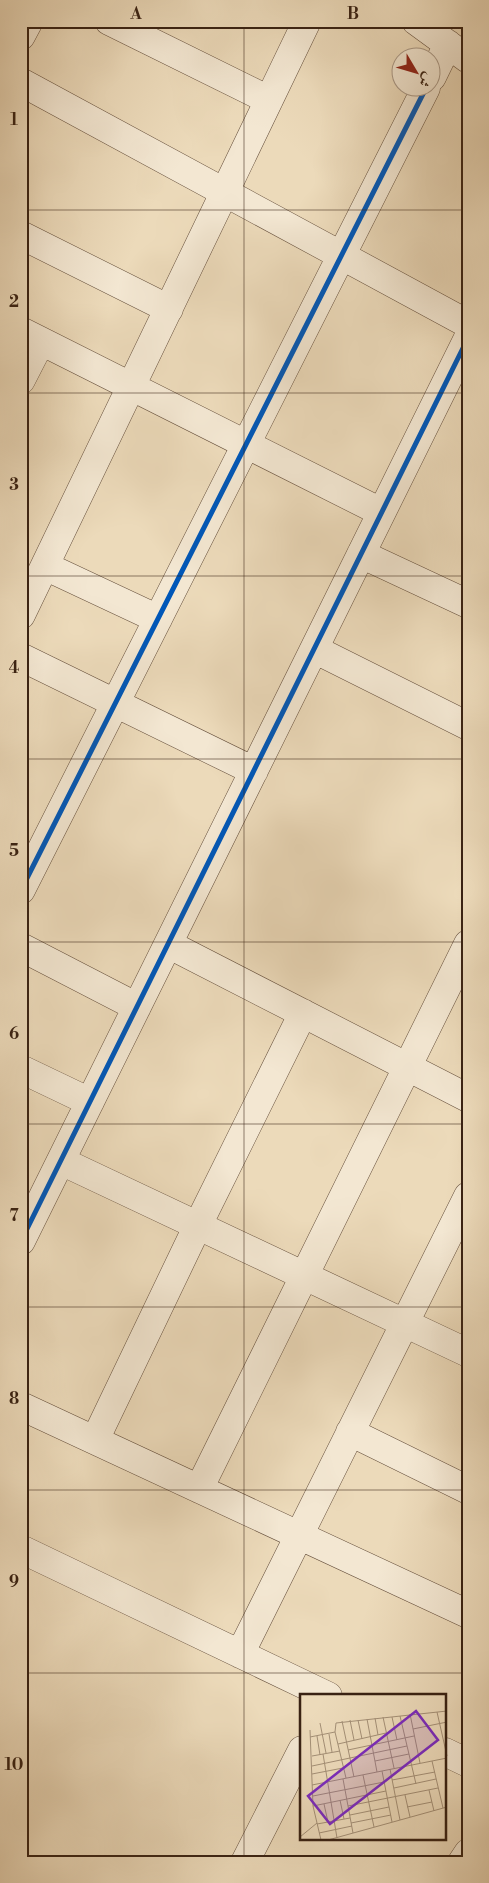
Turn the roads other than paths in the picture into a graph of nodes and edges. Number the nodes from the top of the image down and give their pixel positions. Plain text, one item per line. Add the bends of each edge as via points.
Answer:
1 (29, 21) edge
2 (109, 21) edge
3 (307, 21) edge
4 (416, 21) edge
5 (21, 36) edge
6 (458, 52) edge
7 (442, 67) edge
8 (21, 82) edge
9 (421, 98) edge
10 (269, 100) junction
11 (225, 192) junction
12 (21, 235) edge
13 (342, 255) junction
14 (169, 309) junction
15 (468, 324) edge
16 (31, 336) edge
17 (468, 338) edge
18 (21, 380) edge
19 (132, 386) junction
20 (246, 444) junction
21 (381, 512) junction
22 (360, 554) junction
23 (45, 566) junction
24 (468, 604) edge
25 (21, 615) edge
26 (158, 619) junction
27 (314, 650) junction
28 (21, 657) edge
29 (116, 703) junction
30 (468, 726) edge
31 (254, 771) junction
32 (21, 890) edge
33 (168, 944) junction
34 (468, 944) edge
35 (21, 948) edge
36 (137, 1006) junction
37 (303, 1013) junction
38 (407, 1067) junction
39 (21, 1069) edge
40 (468, 1098) edge
41 (90, 1102) junction
42 (61, 1161) junction
43 (468, 1196) edge
44 (198, 1225) junction
45 (21, 1241) edge
46 (304, 1275) junction
47 (404, 1323) junction
48 (468, 1353) edge
49 (21, 1406) edge
50 (350, 1432) junction
51 (95, 1440) junction
52 (199, 1489) junction
53 (468, 1490) edge
54 (299, 1535) junction
55 (21, 1549) edge
56 (468, 1614) edge
57 (240, 1654) junction
58 (324, 1694) edge
59 (446, 1752) edge
60 (300, 1754) edge
61 (468, 1762) edge
62 (468, 1853) edge
63 (246, 1862) edge
64 (462, 1862) edge

1 - 5 street
2 - 10 street
3 - 10 street
4 - 6 street
6 - 7 street
8 - 11 street
9 - 13 street
10 - 11 street
11 - 13 street
11 - 14 street
12 - 14 street
13 - 15 street
13 - 20 street
14 - 19 street
16 - 18 street
16 - 19 street
17 - 21 street
19 - 20 street
19 - 23 street
20 - 21 street
20 - 26 street
21 - 22 street
22 - 24 street
22 - 27 street
23 - 25 street
23 - 26 street
26 - 29 street
27 - 30 street
27 - 31 street
28 - 29 street
29 - 31 street
29 - 32 street
31 - 33 street
33 - 36 street
33 - 37 street
34 - 38 street
35 - 36 street
36 - 41 street
37 - 38 street
37 - 44 street
38 - 40 street
38 - 46 street
39 - 41 street
41 - 42 street
42 - 44 street
42 - 45 street
43 - 47 street
44 - 46 street
44 - 51 street
46 - 47 street
46 - 52 street
47 - 48 street
47 - 50 street
49 - 51 street
50 - 53 street
50 - 54 street
51 - 52 street
52 - 54 street
54 - 56 street
54 - 57 street
55 - 57 street
57 - 58 street
59 - 61 street
60 - 63 street
62 - 64 street

